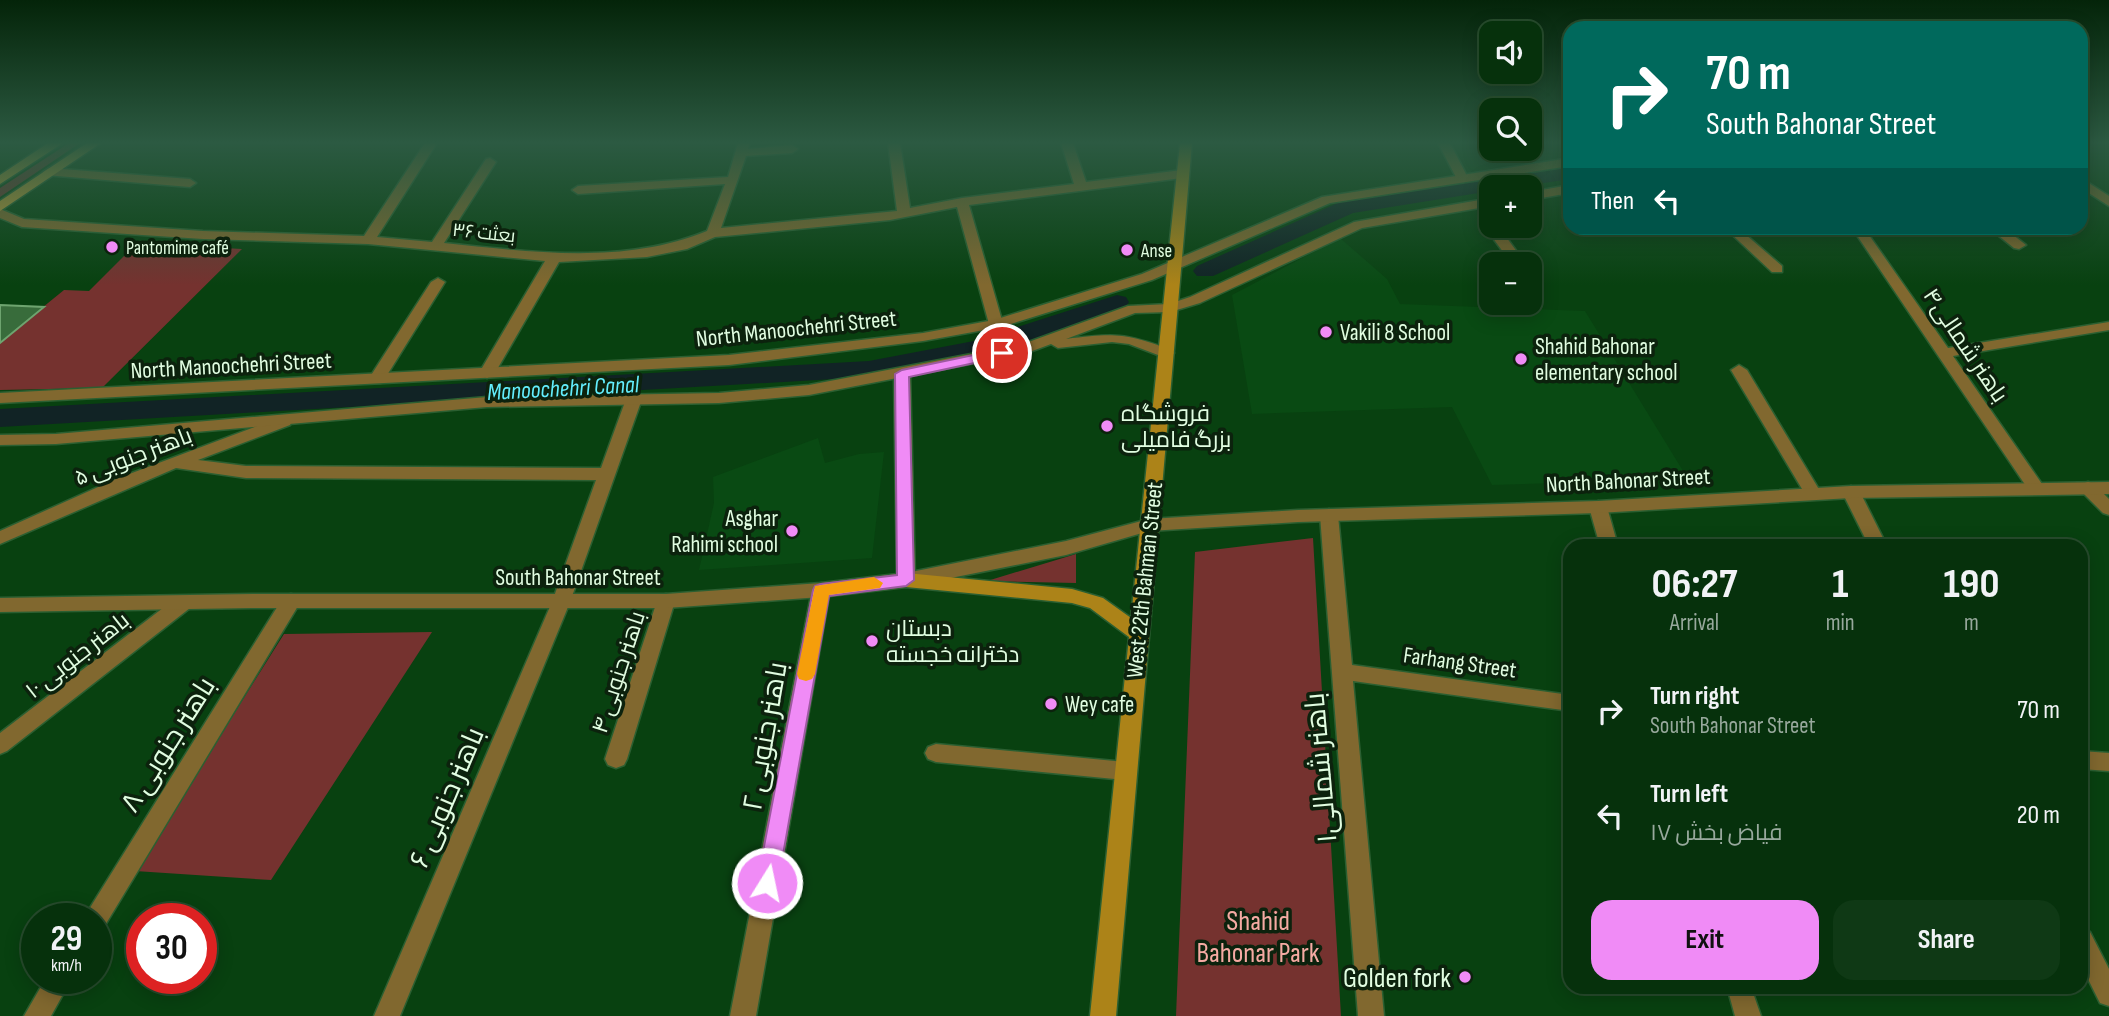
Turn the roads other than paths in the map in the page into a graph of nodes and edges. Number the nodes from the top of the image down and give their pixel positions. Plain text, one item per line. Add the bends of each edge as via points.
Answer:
1 (22, 190) edge
2 (400, 190) edge
3 (472, 190) edge
4 (729, 190) edge
5 (901, 190) edge
6 (1049, 190) edge
7 (1180, 190) edge
8 (1385, 190) edge
9 (2093, 190) edge
10 (962, 202) junction
11 (2109, 202) edge
12 (1479, 205) edge
13 (0, 206) edge
14 (0, 212) edge
15 (904, 214) junction
16 (22, 223) junction
17 (0, 226) edge
18 (739, 230) junction
19 (713, 233) junction
20 (1739, 235) edge
21 (1863, 235) edge
22 (2005, 235) edge
23 (368, 240) junction
24 (2019, 245) dead end
25 (436, 246) junction
26 (734, 247) dead end
27 (554, 258) junction
28 (1173, 266) junction
29 (1777, 269) dead end
30 (438, 282) dead end
31 (1170, 308) junction
32 (996, 324) junction
33 (2109, 326) edge
34 (1027, 348) junction
35 (1166, 353) junction
36 (1943, 353) junction
37 (1739, 370) dead end
38 (487, 373) junction
39 (902, 374) junction
40 (376, 380) junction
41 (0, 398) edge
42 (634, 399) junction
43 (284, 421) junction
44 (0, 440) edge
45 (177, 463) junction
46 (607, 474) junction
47 (2036, 488) junction
48 (2088, 488) junction
49 (2109, 488) edge
50 (1851, 492) junction
51 (1814, 495) junction
52 (1598, 508) junction
53 (2109, 509) edge
54 (1329, 515) junction
55 (1149, 525) junction
56 (0, 538) edge
57 (1607, 539) edge
58 (1874, 539) edge
59 (906, 580) junction
60 (821, 590) junction
61 (291, 601) junction
62 (666, 601) junction
63 (561, 602) junction
64 (183, 603) junction
65 (0, 605) edge
66 (1139, 634) junction
67 (1342, 672) junction
68 (1563, 702) edge
69 (0, 745) edge
70 (936, 753) dead end
71 (616, 759) dead end
72 (2088, 760) edge
73 (2109, 762) edge
74 (1125, 771) junction
75 (106, 903) edge
76 (2088, 954) edge
77 (50, 994) edge
78 (1741, 994) edge
79 (2109, 994) edge
80 (37, 1016) edge
81 (387, 1016) edge
82 (743, 1016) edge
83 (1102, 1016) edge
84 (1371, 1016) edge
85 (1748, 1016) edge

1 - 13 main road
2 - 23 street
3 - 25 street
4 - 19 street
5 - 15 street
6 - 10 street, بعثت ۳۶
7 - 28 main road, West 22th Bahman Street
8 - 28 street, North Manoochehri Street via 1326,200
9 - 11 street
10 - 15 street, بعثت ۳۶
10 - 32 street
12 - 31 street via 1359,225
14 - 16 street, بعثت ۳۶
15 - 18 street, بعثت ۳۶ via 869,224
16 - 17 street
16 - 23 street, بعثت ۳۶
18 - 19 street, بعثت ۳۶
18 - 26 street
19 - 27 street, بعثت ۳۶ via 647,253
20 - 29 street
21 - 36 street, باهنر شمالی۴
22 - 24 street
23 - 25 street, بعثت ۳۶
25 - 27 street, بعثت ۳۶
27 - 38 street
28 - 31 main road, West 22th Bahman Street
28 - 32 street, North Manoochehri Street
30 - 40 street
31 - 34 street via 1133,309
31 - 35 main road, West 22th Bahman Street
32 - 38 street, North Manoochehri Street via 777,356
33 - 36 street
34 - 35 street via 1112,338
34 - 39 street
35 - 55 main road, West 22th Bahman Street
36 - 47 street, باهنر شمالی۴
37 - 51 street
38 - 40 street, North Manoochehri Street
39 - 42 street via 796,391
39 - 59 street
40 - 41 street, North Manoochehri Street
42 - 43 street via 487,402
42 - 46 street, باهنر جنوبی ۶
43 - 44 street
43 - 45 street, باهنر جنوبی ۵
45 - 46 street via 246,472
45 - 56 street, باهنر جنوبی ۵
46 - 63 street, باهنر جنوبی ۶
47 - 48 street, North Bahonar Street
47 - 50 street, North Bahonar Street
48 - 49 street, North Bahonar Street
48 - 53 street
50 - 51 street, North Bahonar Street
50 - 58 street
51 - 52 street, North Bahonar Street
52 - 54 street, North Bahonar Street
52 - 57 street
54 - 55 street, North Bahonar Street
54 - 67 street, باهنر شمالی۱
55 - 59 street, South Bahonar Street via 1079,545
55 - 66 main road, West 22th Bahman Street
59 - 60 street, South Bahonar Street
59 - 66 main road via 1072,596 1096,603
60 - 62 street, South Bahonar Street
60 - 82 street, باهنر جنوبی ۲
61 - 63 street, South Bahonar Street
61 - 64 street, South Bahonar Street
61 - 75 street, باهنر جنوبی ۸
62 - 63 street, South Bahonar Street
62 - 71 street, باهنر جنوبی ۴
63 - 81 street, باهنر جنوبی ۶
64 - 65 street, South Bahonar Street
64 - 69 street, باهنر جنوبی ۱۰
66 - 74 main road, West 22th Bahman Street
67 - 68 street, Farhang Street
67 - 84 street, باهنر شمالی۱
70 - 74 street
72 - 73 street
74 - 83 main road, West 22th Bahman Street
76 - 79 street
77 - 80 street
78 - 85 street

